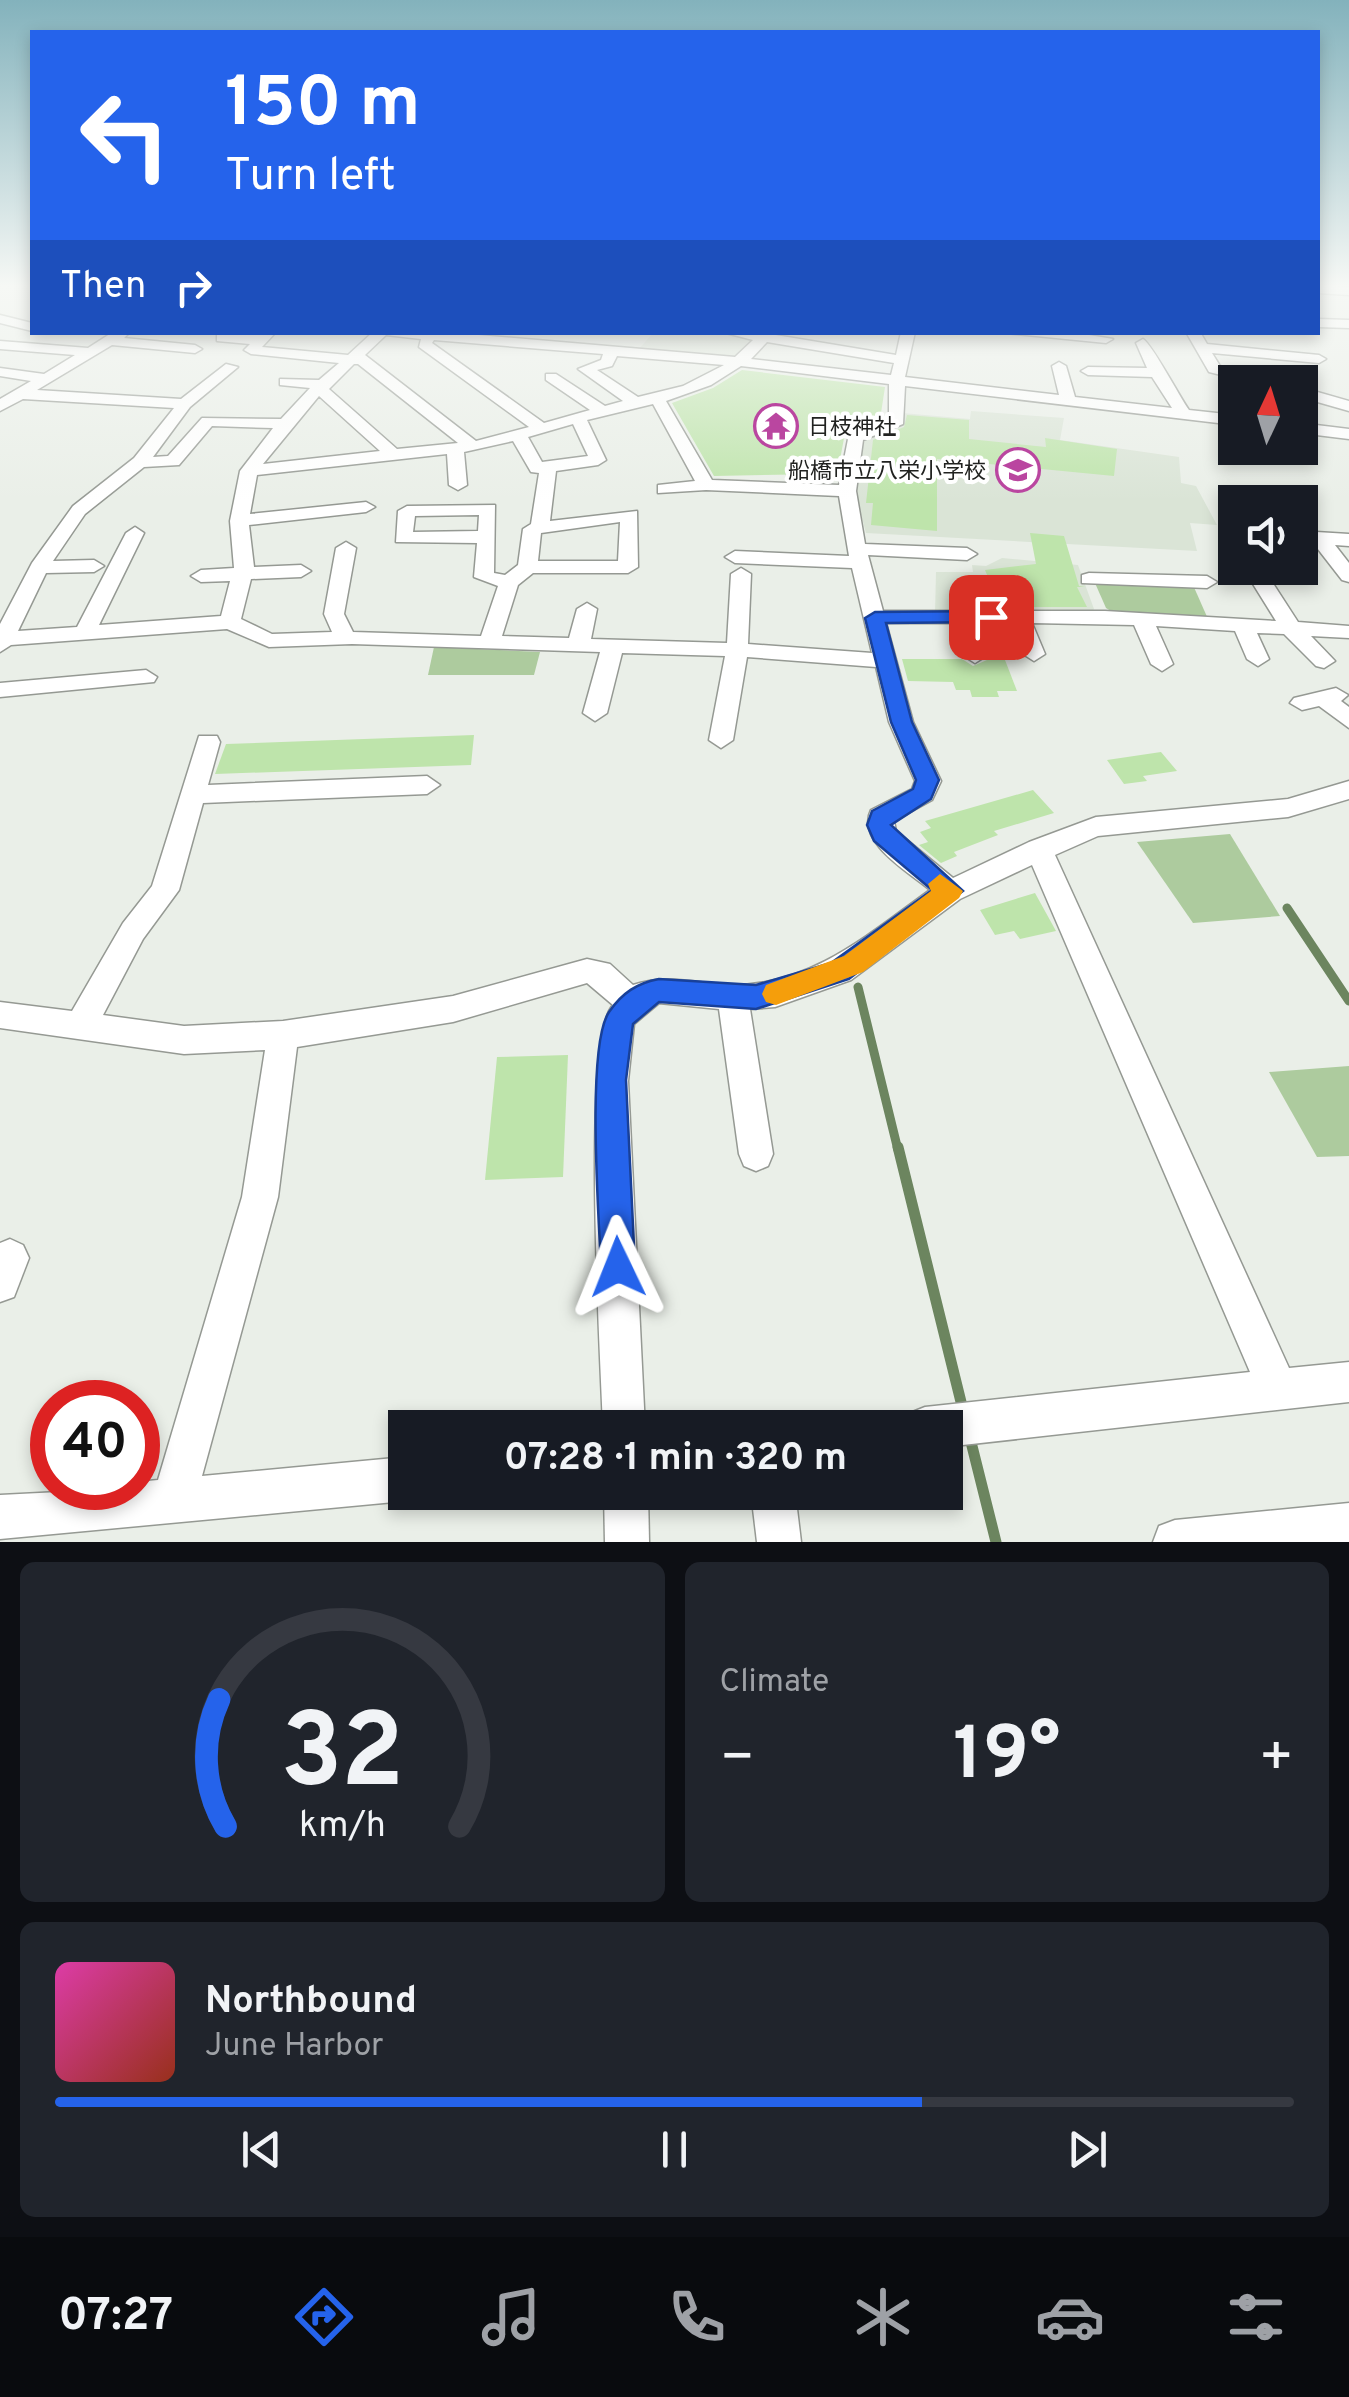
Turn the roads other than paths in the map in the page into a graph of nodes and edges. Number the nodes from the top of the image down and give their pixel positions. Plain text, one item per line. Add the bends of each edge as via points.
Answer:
1 (85, 357) edge
2 (343, 357) edge
3 (442, 357) edge
4 (525, 357) edge
5 (612, 357) edge
6 (691, 357) edge
7 (747, 357) edge
8 (883, 357) edge
9 (903, 357) edge
10 (1149, 357) edge
11 (1297, 357) edge
12 (91, 358) joint
13 (357, 358) junction
14 (1319, 359) dead end
15 (902, 360) junction
16 (743, 362) junction
17 (532, 363) dead end
18 (1059, 366) dead end
19 (231, 367) dead end
20 (1088, 371) dead end
21 (0, 372) edge
22 (1156, 373) junction
23 (282, 375) dead end
24 (551, 377) dead end
25 (47, 378) junction
26 (897, 379) junction
27 (74, 382) dead end
28 (329, 382) junction
29 (1143, 386) dead end
30 (1318, 397) edge
31 (9, 398) edge
32 (1068, 399) junction
33 (658, 400) junction
34 (636, 402) junction
35 (1100, 403) junction
36 (185, 404) junction
37 (1349, 406) edge
38 (603, 411) junction
39 (1184, 414) junction
40 (578, 418) junction
41 (1218, 418) edge
42 (284, 424) junction
43 (541, 428) junction
44 (1318, 430) edge
45 (1349, 434) edge
46 (518, 435) junction
47 (464, 447) junction
48 (396, 457) junction
49 (140, 462) junction
50 (249, 472) junction
51 (539, 472) junction
52 (458, 485) dead end
53 (706, 485) junction
54 (664, 489) dead end
55 (847, 491) junction
56 (366, 506) dead end
57 (239, 521) junction
58 (540, 528) junction
59 (135, 533) dead end
60 (487, 537) dead end
61 (1318, 538) edge
62 (1349, 540) edge
63 (1318, 546) edge
64 (346, 548) dead end
65 (968, 554) dead end
66 (859, 556) junction
67 (94, 566) dead end
68 (39, 567) junction
69 (528, 567) junction
70 (301, 570) dead end
71 (242, 574) junction
72 (201, 576) dead end
73 (1349, 576) edge
74 (509, 582) junction
75 (1207, 582) dead end
76 (1264, 585) edge
77 (587, 609) dead end
78 (964, 617) junction
79 (1019, 617) junction
80 (1104, 617) junction
81 (875, 618) junction
82 (1142, 619) junction
83 (230, 622) junction
84 (1242, 623) junction
85 (86, 630) junction
86 (1292, 630) junction
87 (1349, 632) edge
88 (345, 638) junction
89 (1, 641) edge
90 (489, 644) junction
91 (578, 648) junction
92 (612, 649) junction
93 (737, 650) junction
94 (1034, 654) dead end
95 (975, 656) dead end
96 (1258, 659) dead end
97 (885, 660) junction
98 (1324, 661) dead end
99 (1162, 664) dead end
100 (146, 677) dead end
101 (0, 690) edge
102 (1321, 699) dead end
103 (595, 714) dead end
104 (1349, 720) edge
105 (721, 740) dead end
106 (208, 742) dead end
107 (427, 785) dead end
108 (1349, 790) edge
109 (192, 796) junction
110 (1038, 850) junction
111 (950, 891) junction
112 (733, 998) junction
113 (631, 1002) junction
114 (0, 1014) edge
115 (80, 1027) junction
116 (283, 1035) junction
117 (756, 1154) dead end
118 (1349, 1382) edge
119 (1278, 1390) junction
120 (623, 1410) edge
121 (963, 1424) edge
122 (388, 1481) edge
123 (174, 1500) junction
124 (626, 1510) edge
125 (775, 1510) edge
126 (0, 1517) edge
127 (1349, 1524) edge
128 (627, 1542) edge
129 (779, 1542) edge
130 (1175, 1542) edge

1 - 12 street
2 - 13 street
3 - 43 street
4 - 17 street
5 - 34 street via 585,369
6 - 16 street
7 - 16 street
8 - 15 street
9 - 15 street
10 - 22 street
11 - 14 street
12 - 25 street
13 - 28 street
13 - 47 street
15 - 26 street
16 - 26 street
16 - 33 street
18 - 32 street
19 - 36 street
20 - 22 street
21 - 25 street
22 - 39 street
23 - 28 street
24 - 38 street
25 - 27 street
25 - 31 street
26 - 32 street
26 - 55 street via 897,422 855,437
28 - 42 street
28 - 48 street
29 - 35 street via 1098,384
30 - 37 street
31 - 36 street
32 - 35 street
33 - 34 street
33 - 53 street
34 - 38 street
35 - 39 street
36 - 49 street
38 - 40 street
39 - 41 street
40 - 43 street
40 - 51 street via 598,460
42 - 49 street via 208,421 174,461
42 - 50 street
43 - 46 street
44 - 45 street
46 - 47 street
46 - 51 street
47 - 48 street
47 - 52 street
48 - 50 street
49 - 68 street via 79,510
50 - 57 street
51 - 58 street
53 - 54 street
53 - 55 street
55 - 66 street
56 - 57 street
57 - 71 street
58 - 69 street via 532,529
58 - 69 street via 630,515 628,567
59 - 85 street
60 - 74 street via 484,577
61 - 62 street
63 - 73 street
64 - 88 street via 334,614
65 - 66 street
66 - 81 street
66 - 93 street via 738,566
67 - 68 street
68 - 89 street
69 - 74 street
70 - 71 street
71 - 72 street
71 - 83 street
74 - 90 street
75 - 80 street via 1086,573
76 - 86 street
77 - 91 street
78 - 79 street
78 - 81 street
78 - 95 street
79 - 80 street
79 - 94 street
80 - 82 street
81 - 97 street
82 - 84 street
82 - 99 street
83 - 85 street
83 - 88 street via 269,641
84 - 86 street
84 - 96 street
85 - 89 street
86 - 87 street
86 - 98 street
88 - 90 street
90 - 91 street
91 - 92 street
92 - 93 street
92 - 103 street
93 - 97 street
93 - 105 street
97 - 111 street via 928,780 923,794 880,817 879,825
100 - 101 street
102 - 104 street
106 - 109 street
107 - 109 street
108 - 110 street via 1257,813 1096,827
109 - 115 street via 165,890
110 - 111 street
110 - 119 street
111 - 112 street via 840,972 775,994
112 - 113 street via 659,990
112 - 117 street
113 - 116 street via 599,973 573,971 453,1009
113 - 120 street via 615,1033 611,1080
114 - 115 street
115 - 116 street via 184,1040
116 - 123 street via 260,1197
118 - 119 street
119 - 121 street
122 - 123 street
123 - 126 street
124 - 128 street
125 - 129 street
127 - 130 street

